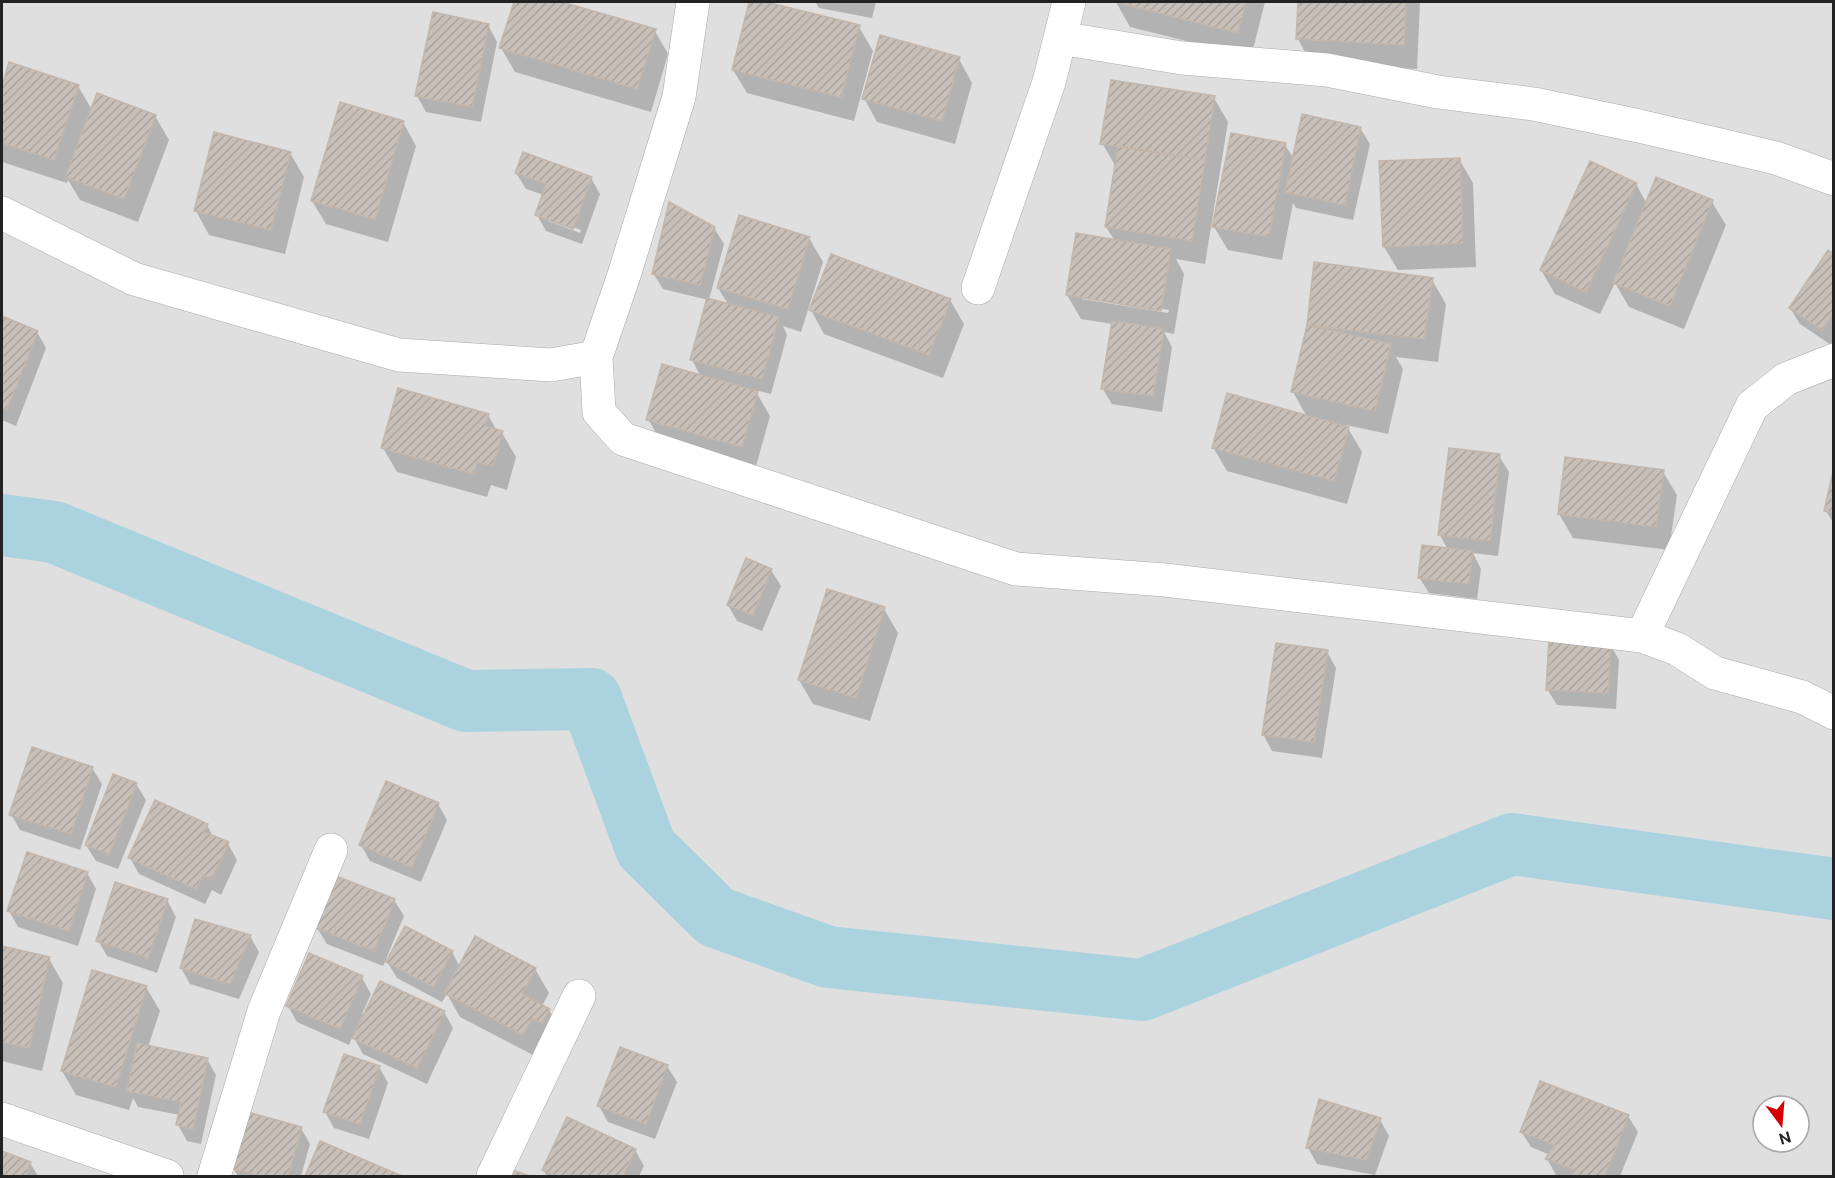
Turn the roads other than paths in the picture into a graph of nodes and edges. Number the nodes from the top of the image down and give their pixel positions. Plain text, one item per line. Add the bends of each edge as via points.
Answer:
1 (693, 2) edge
2 (1069, 2) edge
3 (1060, 38) junction
4 (1833, 179) edge
5 (2, 213) edge
6 (978, 288) dead end
7 (596, 357) junction
8 (1833, 360) edge
9 (1642, 636) junction
10 (1833, 713) edge
11 (331, 850) dead end
12 (579, 996) dead end
13 (2, 1119) edge
14 (167, 1176) edge
15 (214, 1176) edge
16 (493, 1176) edge

1 - 7 street via 679,97
2 - 3 street
3 - 4 street via 1182,58 1327,70 1438,92 1534,104 1776,158
3 - 6 street via 1049,82
5 - 7 street via 134,279 399,355 551,365
7 - 9 street via 599,412 623,439 1016,568 1165,580
8 - 9 street via 1786,379 1752,406
9 - 10 street via 1677,649 1714,673 1802,697
11 - 15 street via 264,1011
12 - 16 street
13 - 14 street

